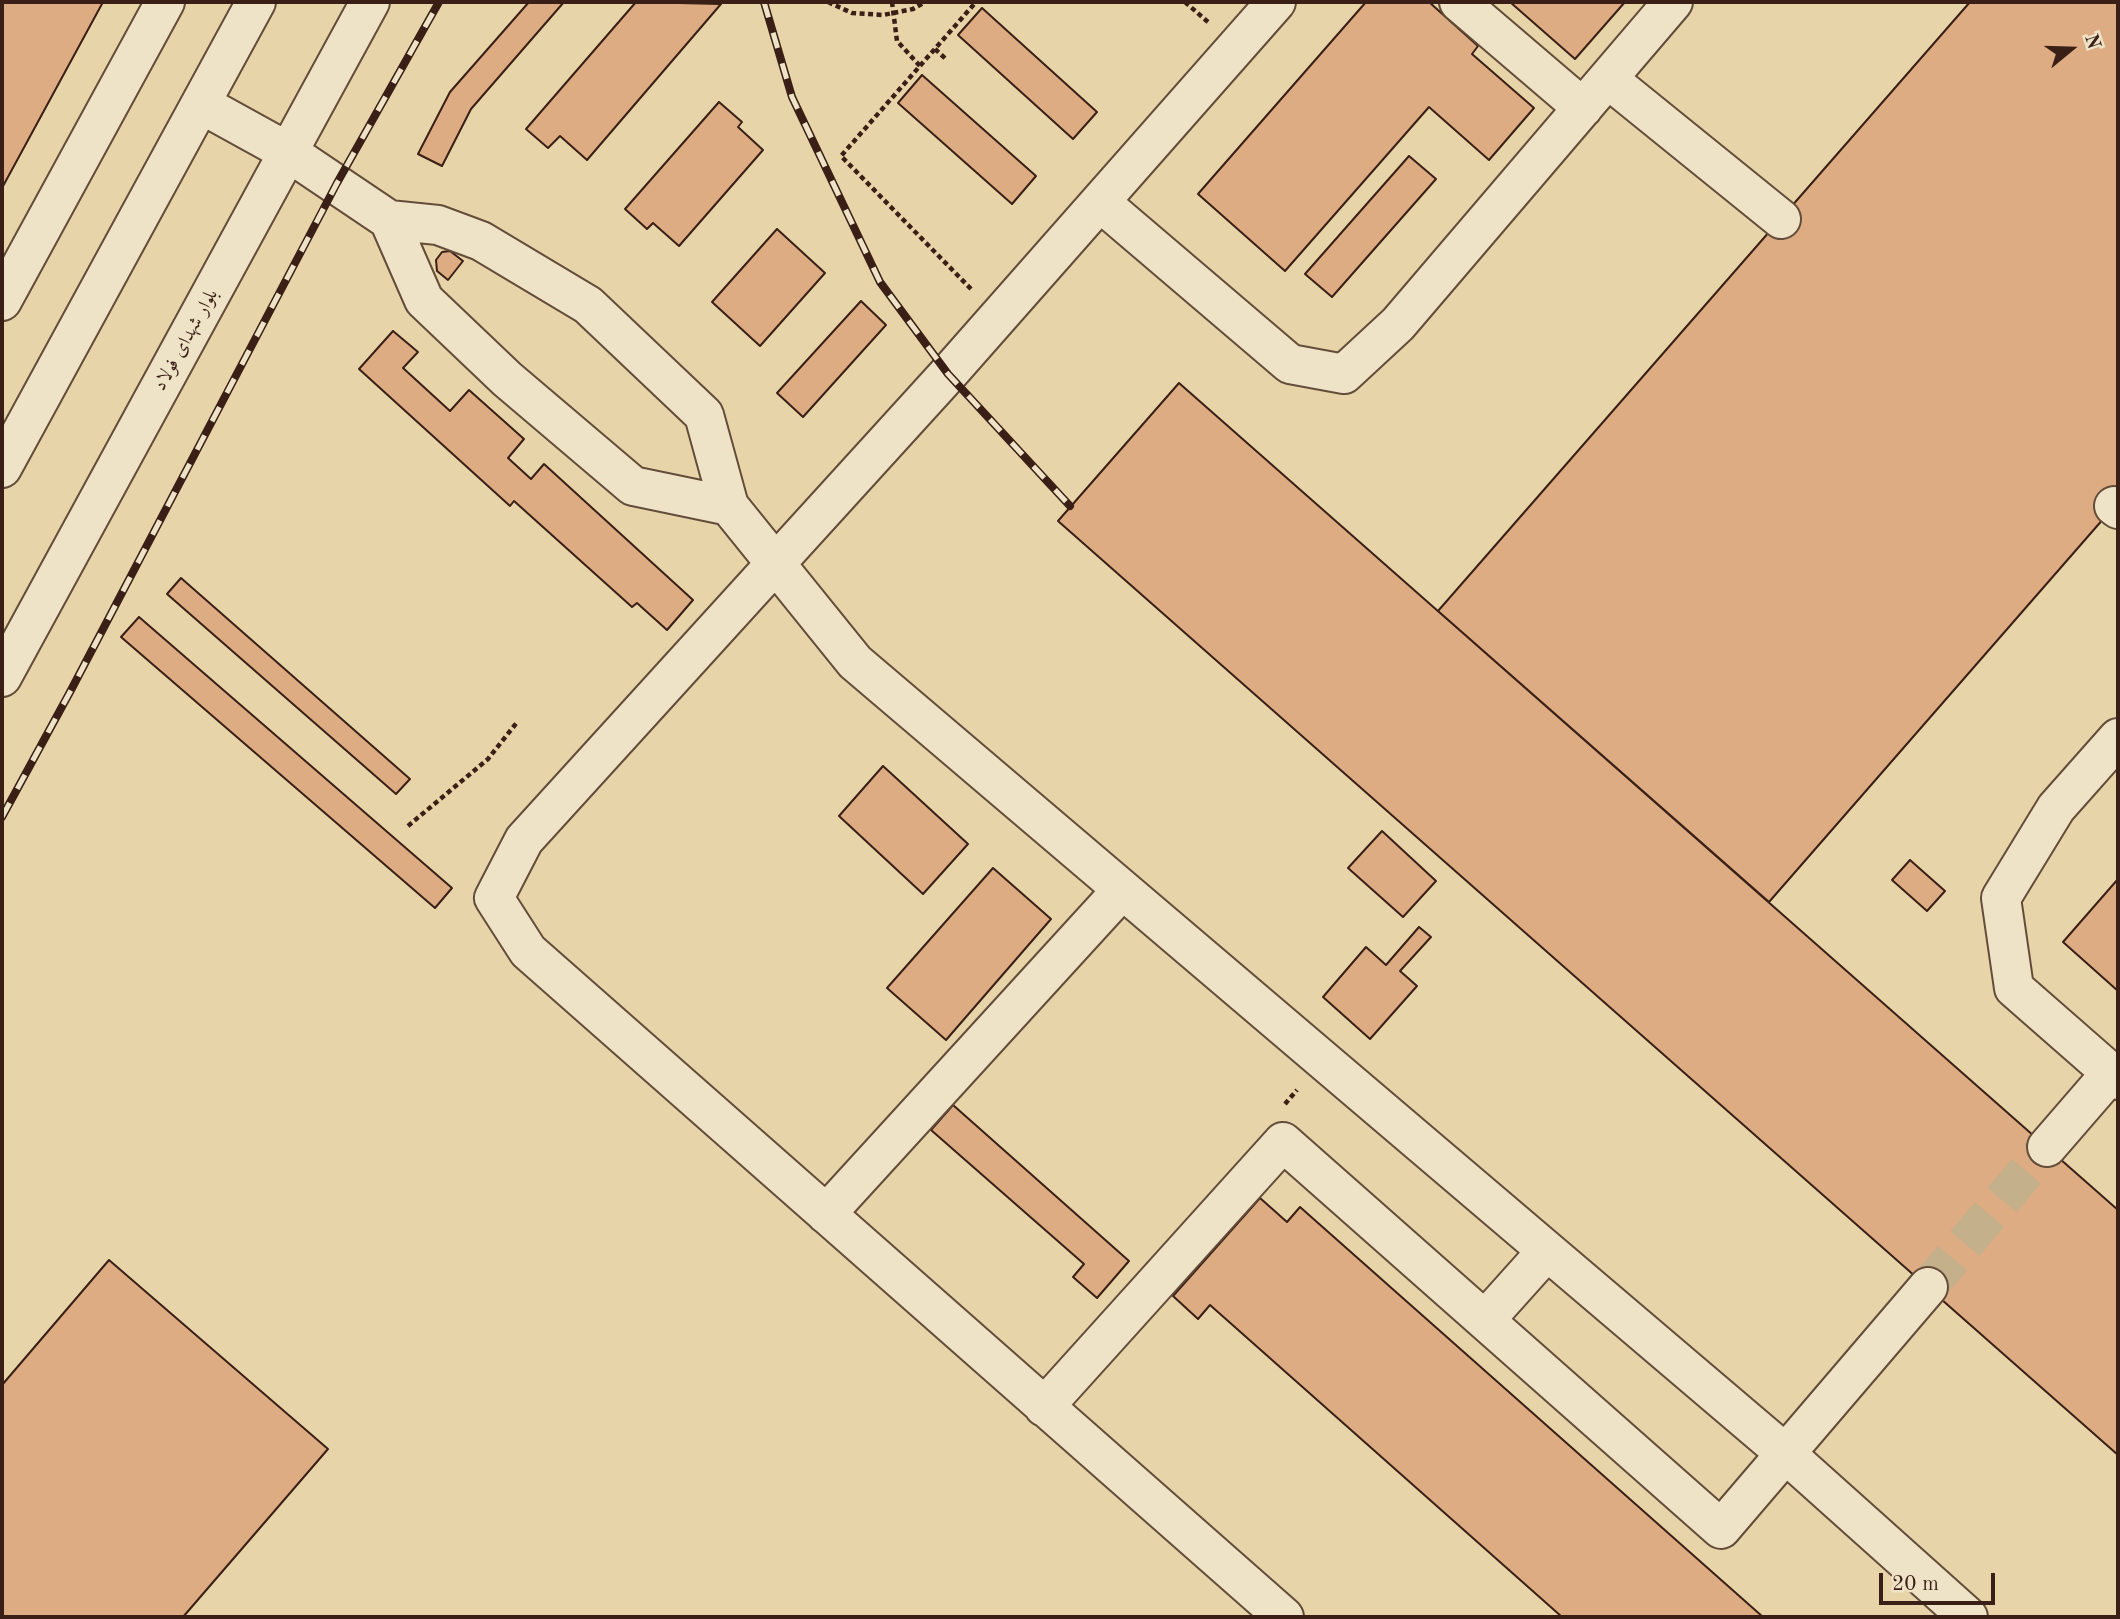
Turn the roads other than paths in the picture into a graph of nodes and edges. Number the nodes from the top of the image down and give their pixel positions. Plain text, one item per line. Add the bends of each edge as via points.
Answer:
1 (165, 2) edge
2 (256, 2) edge
3 (370, 2) edge
4 (1276, 2) edge
5 (1459, 2) edge
6 (1673, 2) edge
7 (1608, 79) junction
8 (201, 104) junction
9 (1583, 108) junction
10 (288, 152) junction
11 (1100, 202) junction
12 (1781, 219) dead end
13 (389, 220) junction
14 (2, 301) edge
15 (2, 468) edge
16 (729, 506) junction
17 (776, 565) junction
18 (2, 677) edge
19 (2118, 738) edge
20 (1122, 890) junction
21 (2114, 1076) edge
22 (2047, 1147) tunnel mouth
23 (826, 1214) junction
24 (1546, 1251) junction
25 (1928, 1287) tunnel mouth
26 (1485, 1321) junction
27 (1044, 1407) junction
28 (1786, 1454) junction
29 (1284, 1617) edge
30 (1968, 1617) edge

1 - 14 street
2 - 8 street
3 - 10 street, بلوار شهدای فولاد
4 - 11 street
5 - 9 street
6 - 7 street
7 - 9 street
7 - 12 street
8 - 10 street
8 - 15 street
9 - 11 street via 1398,324 1344,374 1290,363
10 - 13 street
10 - 18 street, بلوار شهدای فولاد
11 - 17 street
13 - 16 street via 425,300 507,379 622,477 633,486
13 - 16 street via 438,225 481,241 588,305 704,415
16 - 17 street
17 - 20 street via 855,662
17 - 23 street via 523,840 494,898 528,951
19 - 21 street via 2056,808 2001,898 2014,988
20 - 23 street
20 - 24 street
21 - 22 street
23 - 27 street
24 - 26 street
24 - 28 street
25 - 28 street
26 - 27 street via 1283,1142
26 - 28 street via 1721,1529
27 - 29 street
28 - 30 street

